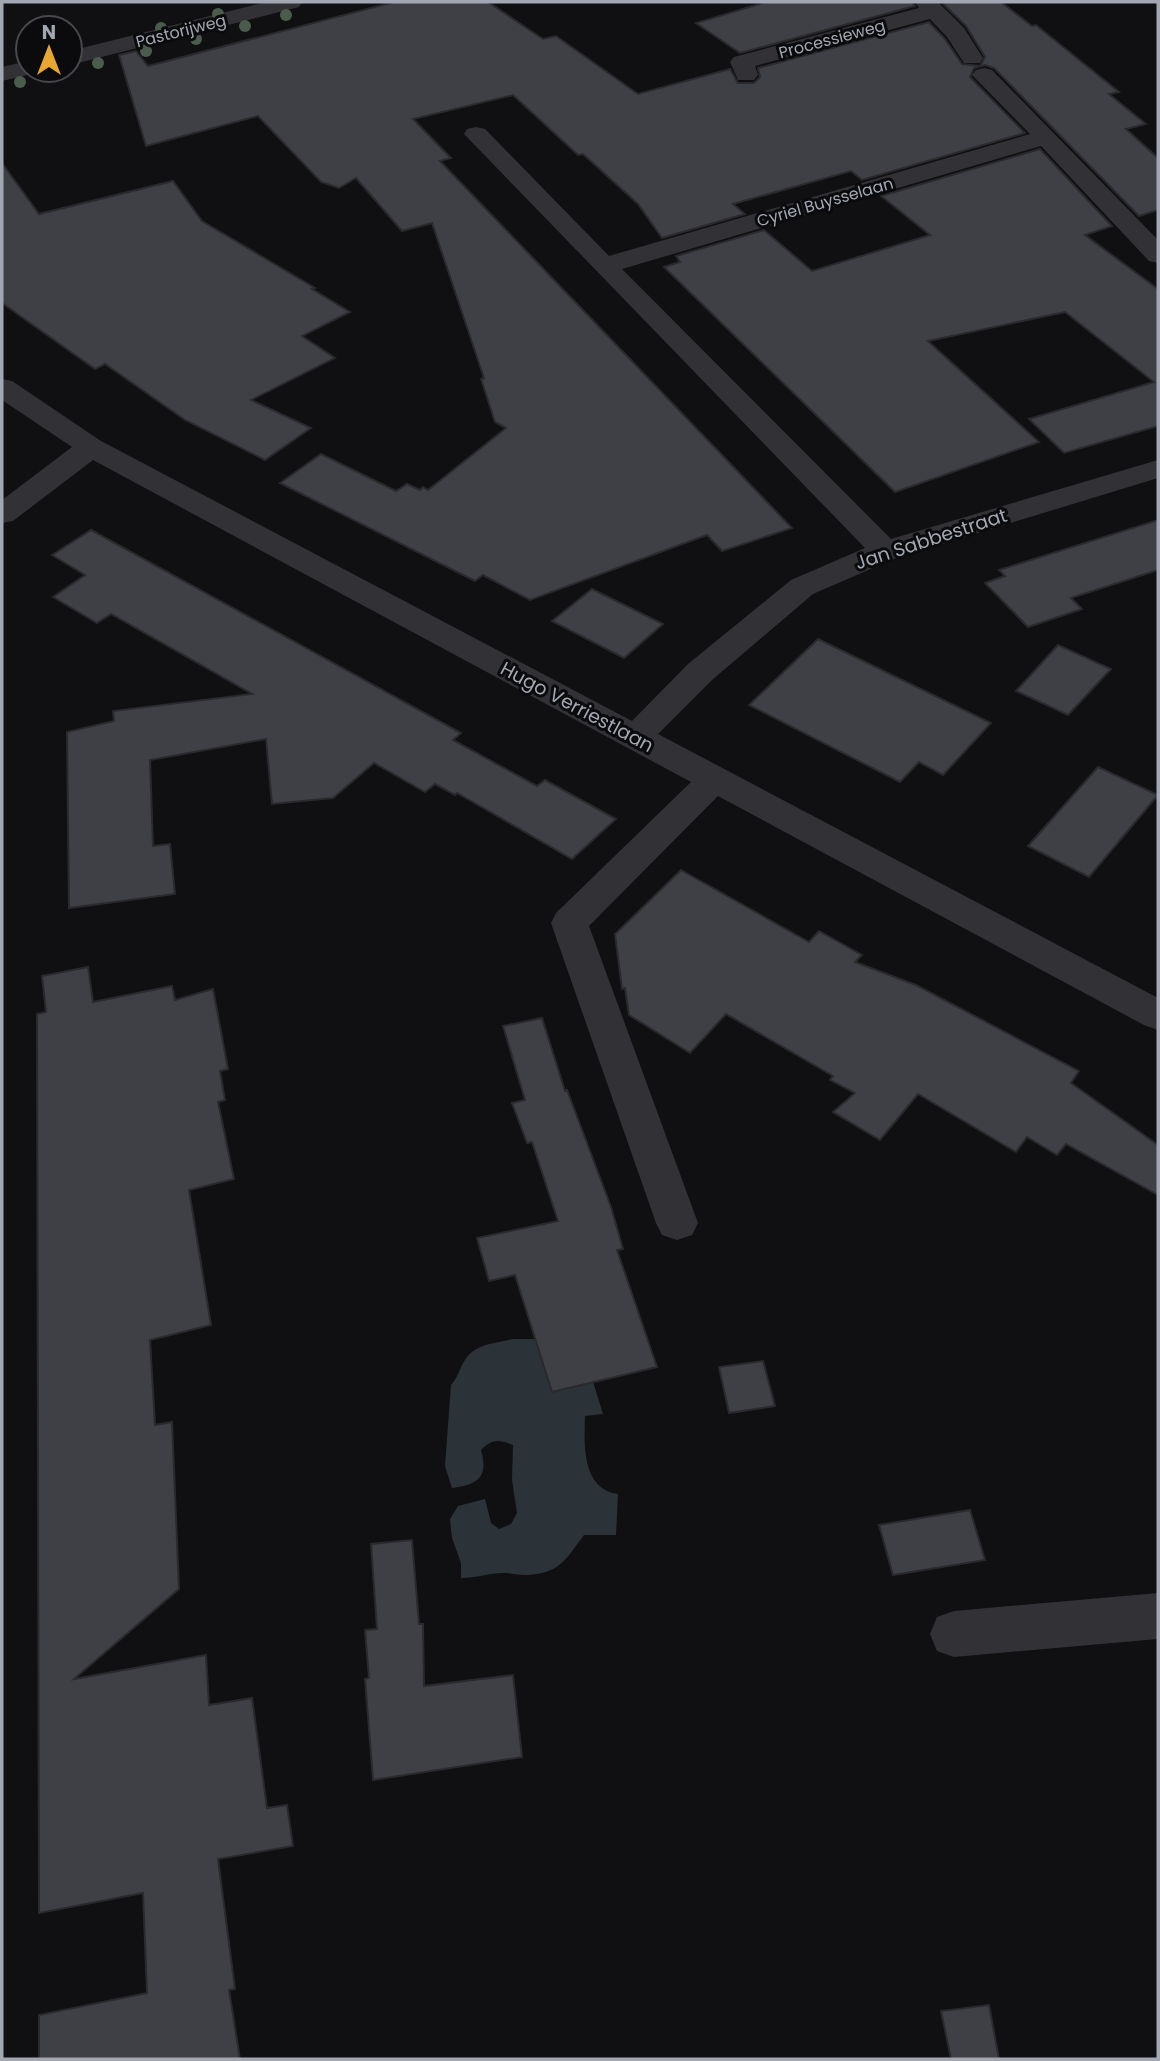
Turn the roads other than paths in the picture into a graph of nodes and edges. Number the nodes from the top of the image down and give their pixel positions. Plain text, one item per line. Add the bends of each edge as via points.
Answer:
1 (291, 2) edge
2 (930, 7) edge
3 (84, 54) edge
4 (746, 75) dead end
5 (476, 134) dead end
6 (1046, 137) junction
7 (1158, 255) edge
8 (604, 266) junction
9 (2, 387) edge
10 (91, 447) junction
11 (1158, 469) edge
12 (2, 514) edge
13 (885, 551) junction
14 (635, 738) junction
15 (714, 780) junction
16 (1158, 1016) edge
17 (677, 1223) dead end
18 (1158, 1616) edge
19 (954, 1634) dead end

1 - 3 street, Pastorijweg
2 - 4 street, Processieweg via 743,62
2 - 6 street, Processieweg
5 - 8 street
6 - 7 street
6 - 8 street, Cyriel Buysselaan
8 - 13 street
9 - 10 street, Hugo Verriestlaan
10 - 12 street
10 - 14 street, Hugo Verriestlaan
11 - 13 street, Jan Sabbestraat
13 - 14 street, Jan Sabbestraat via 802,587 700,672
14 - 15 street, Hugo Verriestlaan
15 - 16 street, Hugo Verriestlaan
15 - 17 street via 569,923
18 - 19 street

